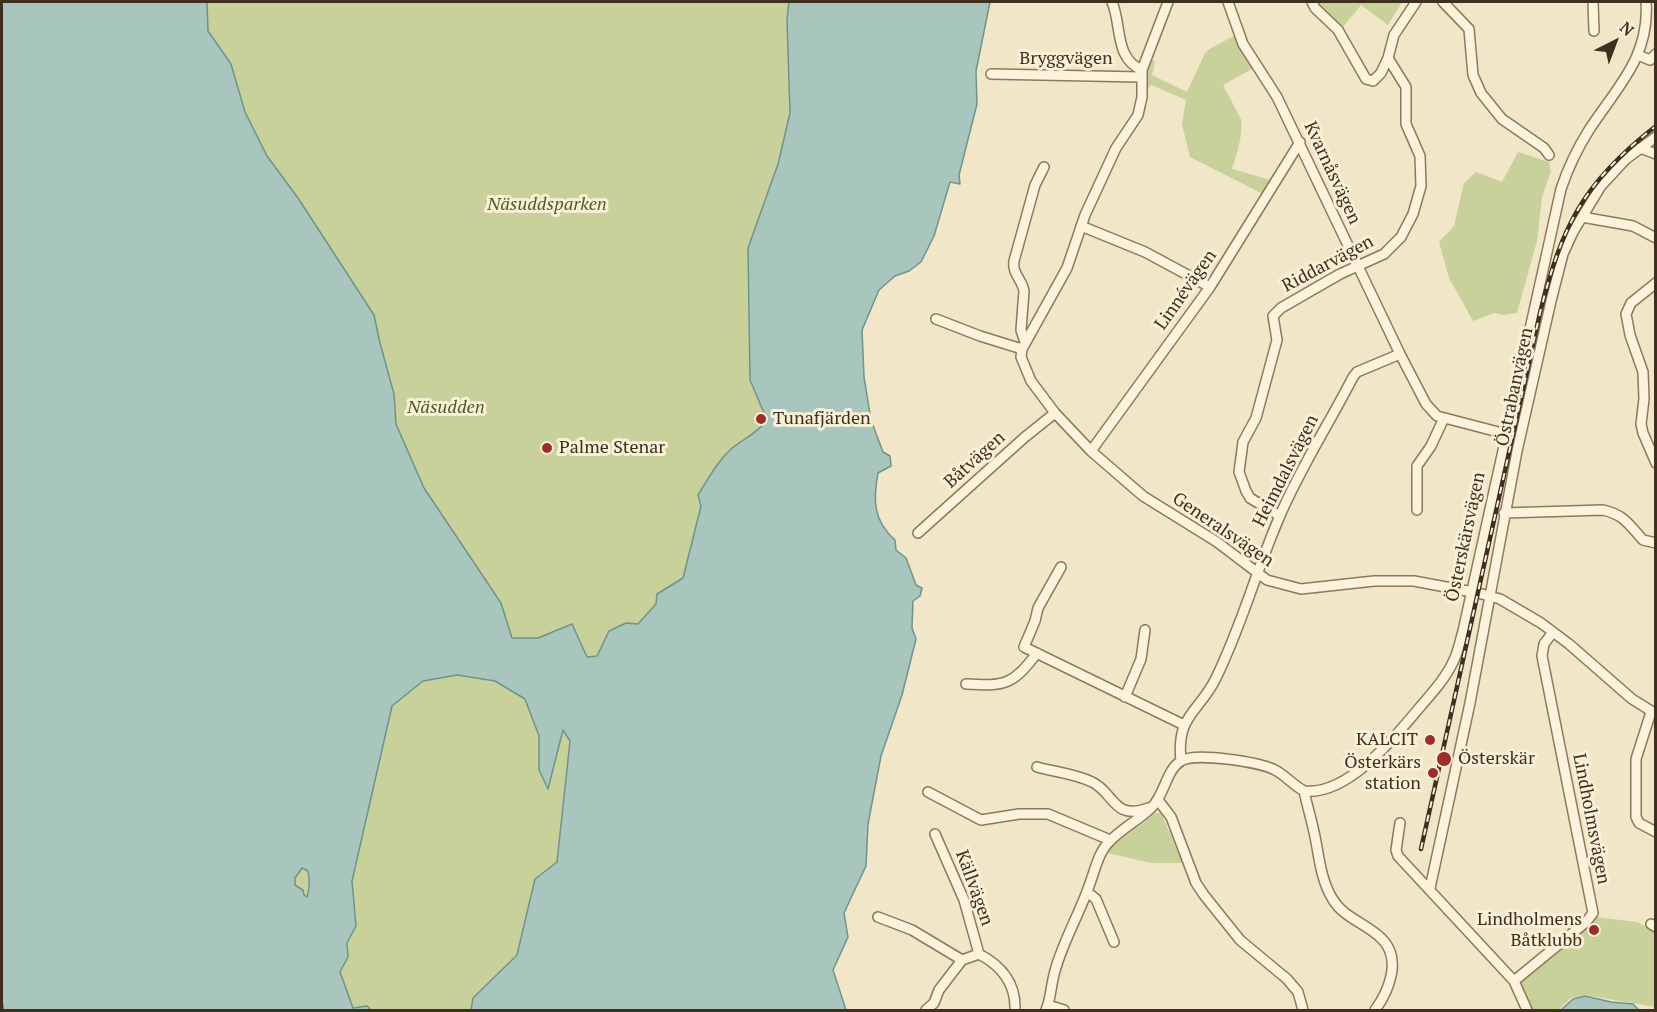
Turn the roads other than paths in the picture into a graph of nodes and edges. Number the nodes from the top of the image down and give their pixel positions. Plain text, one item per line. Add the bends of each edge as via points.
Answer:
1 (1112, 2) edge
2 (1168, 2) edge
3 (1228, 2) edge
4 (1312, 2) edge
5 (1416, 2) edge
6 (1443, 2) edge
7 (1593, 2) edge
8 (1646, 2) edge
9 (1594, 32) dead end
10 (1656, 54) edge
11 (1638, 56) junction
12 (1388, 58) junction
13 (991, 74) dead end
14 (1141, 74) junction
15 (1656, 137) edge
16 (1300, 142) junction
17 (1640, 148) junction
18 (1656, 154) edge
19 (1549, 155) dead end
20 (1044, 167) dead end
21 (1582, 217) junction
22 (1081, 226) junction
23 (1656, 238) edge
24 (1358, 266) junction
25 (1656, 283) edge
26 (1210, 287) junction
27 (936, 319) dead end
28 (1023, 346) junction
29 (1400, 354) junction
30 (1055, 413) junction
31 (1444, 418) junction
32 (1506, 434) junction
33 (1091, 451) junction
34 (1656, 463) edge
35 (1417, 510) dead end
36 (1504, 513) junction
37 (1280, 516) junction
38 (918, 533) dead end
39 (1656, 543) edge
40 (1061, 567) dead end
41 (1257, 573) junction
42 (1471, 591) junction
43 (1489, 595) junction
44 (1145, 630) dead end
45 (1553, 632) junction
46 (1037, 653) junction
47 (966, 684) dead end
48 (1125, 697) junction
49 (1653, 713) edge
50 (1184, 725) junction
51 (1181, 761) junction
52 (1037, 767) dead end
53 (1304, 791) junction
54 (928, 792) dead end
55 (1155, 803) junction
56 (1400, 823) dead end
57 (1656, 832) edge
58 (936, 834) dead end
59 (1110, 840) junction
60 (1430, 888) junction
61 (1087, 892) junction
62 (878, 917) dead end
63 (1114, 942) dead end
64 (979, 954) junction
65 (962, 960) junction
66 (1514, 981) junction
67 (1047, 1008) edge
68 (1306, 1010) edge
69 (926, 1011) edge
70 (1015, 1011) edge
71 (1064, 1011) edge
72 (1375, 1011) edge
73 (1527, 1011) edge

1 - 14 street via 1122,47
2 - 14 street
3 - 16 street, Kvarnåsvägen via 1243,44
4 - 12 street via 1338,30 1366,79 1373,81
5 - 12 street via 1394,34
6 - 19 street via 1469,29 1473,75 1481,93 1502,119
7 - 9 street
8 - 11 street, Österskärsvägen via 1647,17
10 - 11 street via 1650,60
11 - 32 street, Österskärsvägen via 1565,175
12 - 24 street, Riddarvägen via 1406,87 1405,116 1420,156 1421,186 1401,237 1384,254
13 - 14 street, Bryggvägen
14 - 22 street via 1138,116 1116,148
15 - 17 street, Östrabanvägen
16 - 24 street, Kvarnåsvägen
16 - 26 street, Linnévägen
17 - 18 street
17 - 21 street, Östrabanvägen via 1613,171
20 - 28 street, Generalsvägen via 1032,195 1013,269 1024,291
21 - 23 street via 1626,224
21 - 36 street, Östrabanvägen via 1563,254
22 - 26 street via 1145,252
22 - 28 street via 1067,268
24 - 29 street, Kvarnåsvägen
24 - 37 street, Riddarvägen via 1273,316 1277,340 1256,418 1243,442 1239,472 1251,498
25 - 34 street via 1631,303 1626,314 1643,372 1641,424
26 - 33 street, Linnévägen
27 - 28 street via 980,336
28 - 30 street, Generalsvägen via 1021,357 1031,381
29 - 31 street, Kvarnåsvägen via 1426,404
29 - 37 street, Heimdalsvägen via 1357,372
30 - 33 street, Generalsvägen
30 - 38 street, Båtvägen
31 - 32 street, Kvarnåsvägen
31 - 35 street via 1417,466
32 - 42 street, Österskärsvägen
33 - 41 street, Generalsvägen via 1143,496 1217,542
36 - 39 street via 1603,510 1624,519 1643,540
36 - 43 street, Östrabanvägen
37 - 41 street, Heimdalsvägen
40 - 46 street via 1038,608 1024,647
41 - 42 street, Generalsvägen via 1267,580 1301,589 1389,580
41 - 50 street, Heimdalsvägen via 1215,680
42 - 43 street, Generalsvägen
42 - 53 street, Österskärsvägen via 1454,661 1393,740 1369,763 1329,788
43 - 45 street, Generalsvägen via 1515,606
43 - 60 street, Östrabanvägen
44 - 48 street via 1141,659
45 - 49 street, Generalsvägen
45 - 66 street, Lindholmsvägen via 1544,644 1542,656 1593,913
46 - 47 street via 1009,682 996,686
46 - 48 street
48 - 50 street
49 - 57 street via 1636,759 1636,817
50 - 51 street, Heimdalsvägen
51 - 53 street via 1205,756 1266,766
51 - 55 street
52 - 55 street via 1095,783 1119,807 1140,811
53 - 72 street via 1331,897 1346,914 1382,939 1391,955 1392,976
54 - 59 street via 981,820 1048,814
55 - 59 street
55 - 68 street via 1171,817 1204,895 1240,940 1287,979
56 - 60 street via 1396,850
58 - 64 street, Källvägen via 964,900
59 - 61 street
60 - 66 street
61 - 63 street via 1096,899
61 - 67 street via 1062,949
62 - 65 street via 912,930
64 - 65 street, Källvägen
64 - 70 street, Källvägen via 1011,983
65 - 69 street
66 - 73 street
67 - 71 street

